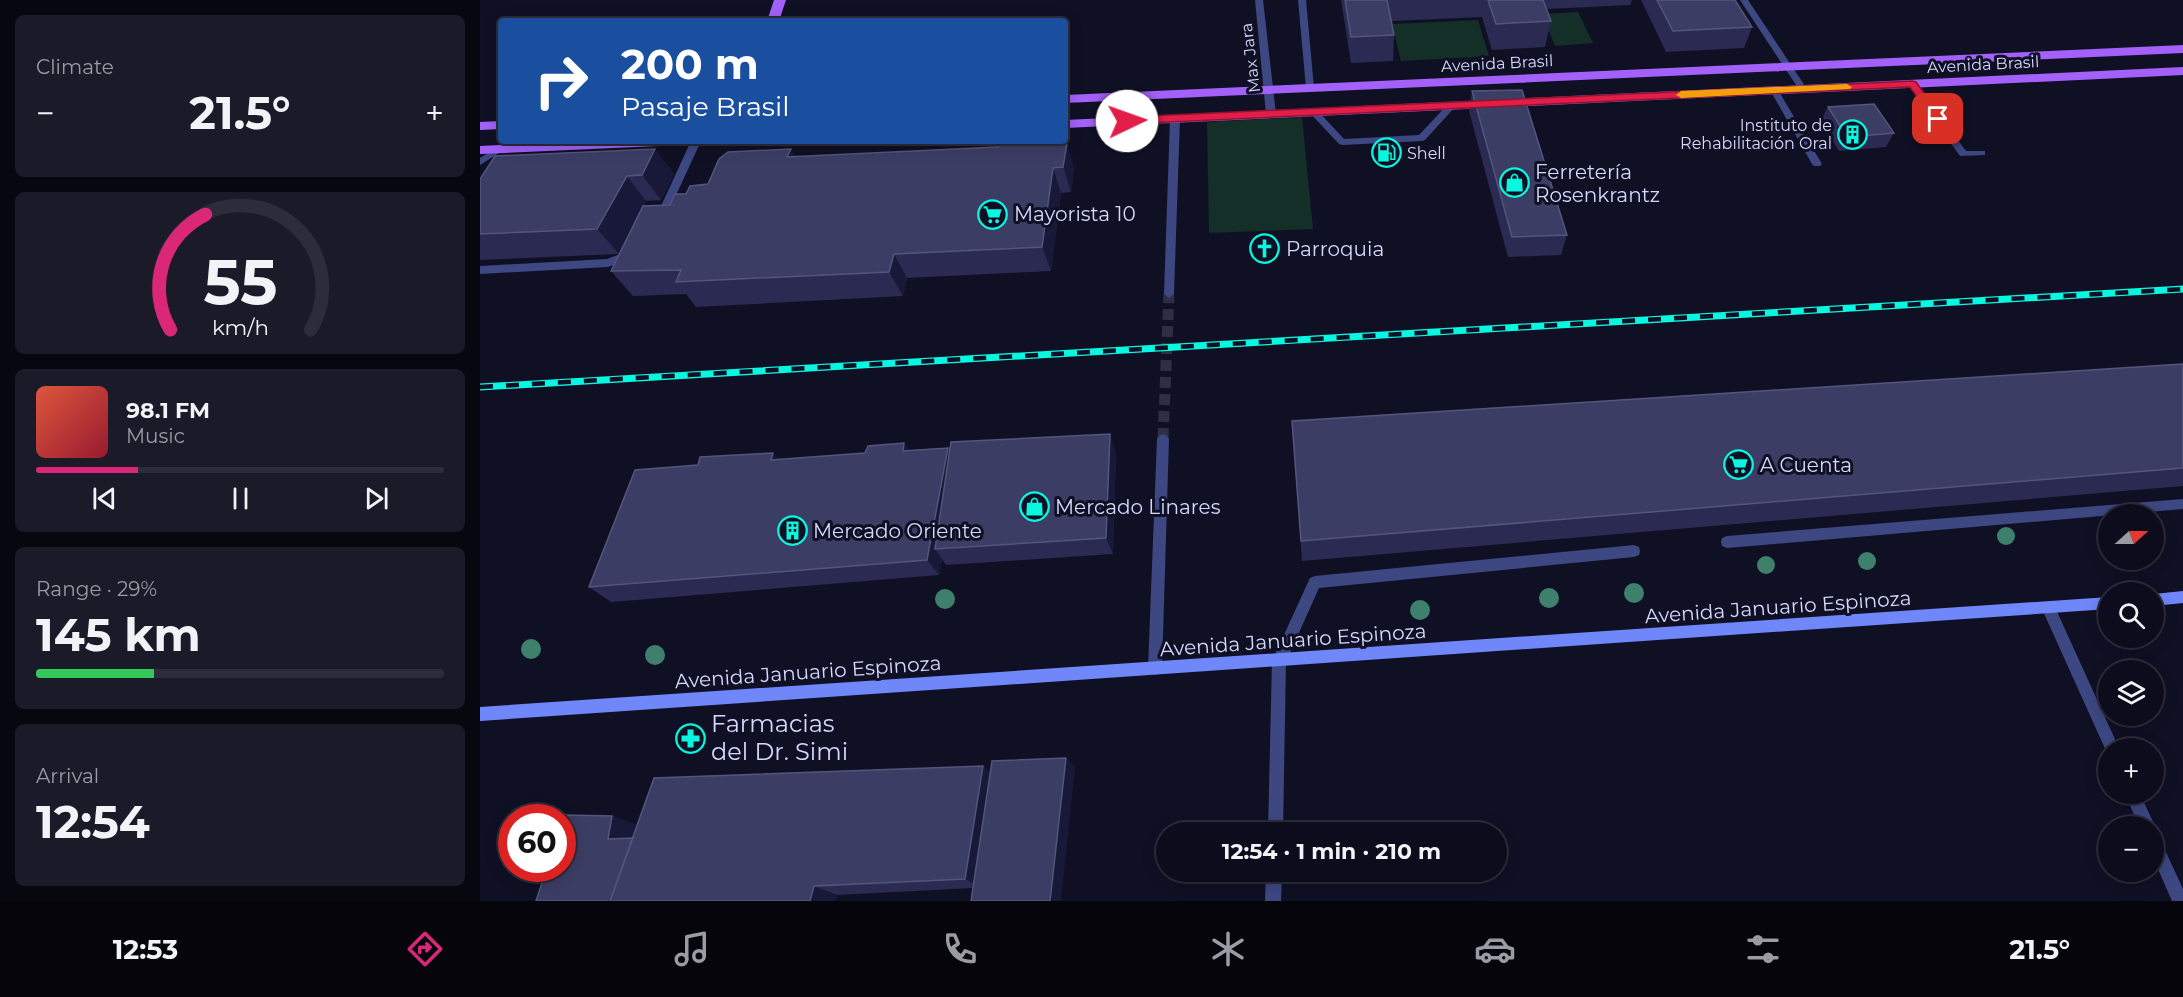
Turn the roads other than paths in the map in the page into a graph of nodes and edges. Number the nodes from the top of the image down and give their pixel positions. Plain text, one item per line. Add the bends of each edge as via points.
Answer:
1 (780, 0) edge
2 (1258, 0) edge
3 (1302, 0) edge
4 (1744, 0) edge
5 (774, 18) edge
6 (2183, 49) edge
7 (1788, 67) junction
8 (2183, 71) edge
9 (1912, 84) junction
10 (1310, 88) junction
11 (1803, 89) junction
12 (1270, 90) junction
13 (1774, 90) junction
14 (1068, 99) edge
15 (1452, 105) junction
16 (1314, 112) junction
17 (1271, 114) junction
18 (1175, 118) junction
19 (1068, 123) edge
20 (498, 125) edge
21 (480, 126) edge
22 (612, 144) edge
23 (695, 144) edge
24 (499, 149) junction
25 (480, 150) edge
26 (1982, 153) dead end
27 (480, 162) edge
28 (1817, 164) dead end
29 (655, 229) edge
30 (643, 246) edge
31 (480, 270) edge
32 (1169, 294) tunnel mouth
33 (1163, 440) tunnel mouth
34 (2183, 504) edge
35 (1727, 542) dead end
36 (1634, 551) dead end
37 (2183, 597) edge
38 (2164, 599) edge
39 (2098, 604) edge
40 (2049, 609) junction
41 (1279, 660) junction
42 (1155, 668) junction
43 (480, 714) edge
44 (2107, 738) edge
45 (1275, 822) edge
46 (2164, 865) edge
47 (1274, 882) edge
48 (1273, 901) edge
49 (2180, 901) edge

1 - 5 main road
2 - 12 street, Max Jara
3 - 10 street
4 - 7 street
6 - 7 main road, Avenida Brasil
7 - 10 main road, Avenida Brasil
7 - 11 street
8 - 9 main road, Avenida Brasil
9 - 11 main road, Avenida Brasil
9 - 26 street via 1963,154
10 - 12 main road, Avenida Brasil
11 - 13 main road, Avenida Brasil
12 - 14 main road, Avenida Brasil
12 - 17 street, Max Jara
13 - 15 main road, Avenida Brasil
13 - 28 street
15 - 16 main road, Avenida Brasil
15 - 16 street via 1422,138 1342,142
16 - 17 main road, Avenida Brasil
17 - 18 main road, Avenida Brasil
18 - 19 main road, Avenida Brasil
18 - 32 street
20 - 21 main road
22 - 24 main road
23 - 29 street
24 - 25 main road
24 - 27 street
30 - 31 street via 620,260 608,262
33 - 42 street
34 - 35 street
36 - 41 street via 1316,582
37 - 38 main road
39 - 40 main road, Avenida Januario Espinoza
40 - 41 main road, Avenida Januario Espinoza
40 - 44 street
41 - 42 main road, Avenida Januario Espinoza
41 - 45 street
42 - 43 main road, Avenida Januario Espinoza
46 - 49 street
47 - 48 street

